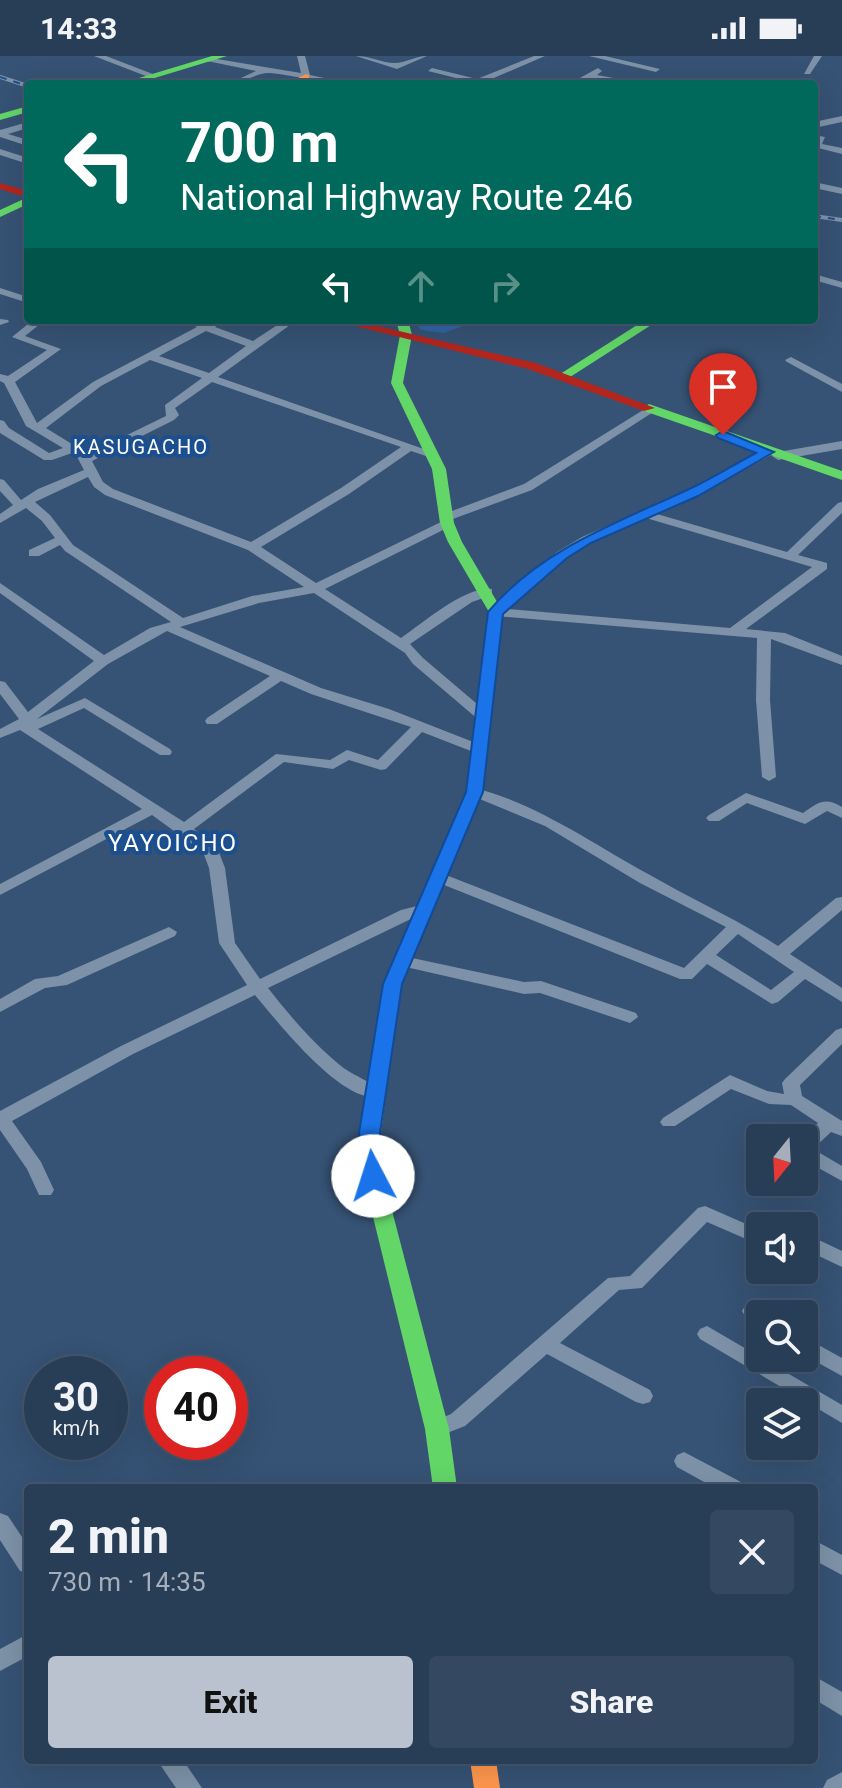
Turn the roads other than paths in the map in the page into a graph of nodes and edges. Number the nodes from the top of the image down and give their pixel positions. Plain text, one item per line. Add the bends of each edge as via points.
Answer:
1 (98, 56) edge
2 (301, 56) edge
3 (360, 56) edge
4 (423, 56) edge
5 (541, 56) edge
6 (593, 56) edge
7 (818, 56) edge
8 (208, 58) edge
9 (617, 61) junction
10 (656, 69) dead end
11 (262, 71) junction
12 (432, 71) dead end
13 (807, 72) dead end
14 (154, 76) junction
15 (589, 76) junction
16 (139, 80) edge
17 (166, 80) edge
18 (241, 80) edge
19 (294, 80) edge
20 (298, 80) edge
21 (468, 80) edge
22 (487, 80) edge
23 (581, 80) edge
24 (616, 80) edge
25 (24, 111) edge
26 (842, 119) edge
27 (24, 124) edge
28 (818, 124) edge
29 (1, 125) edge
30 (24, 140) edge
31 (818, 145) edge
32 (842, 151) edge
33 (0, 152) edge
34 (818, 155) edge
35 (842, 158) edge
36 (24, 160) edge
37 (0, 186) edge
38 (818, 186) edge
39 (842, 191) edge
40 (24, 196) edge
41 (24, 200) edge
42 (0, 214) edge
43 (818, 278) edge
44 (842, 285) edge
45 (0, 291) edge
46 (20, 300) edge
47 (35, 324) edge
48 (198, 324) edge
49 (212, 324) edge
50 (285, 324) edge
51 (370, 324) edge
52 (647, 324) edge
53 (206, 327) junction
54 (404, 328) edge
55 (251, 344) junction
56 (148, 356) junction
57 (791, 360) dead end
58 (563, 376) junction
59 (4, 379) edge
60 (210, 379) junction
61 (840, 386) edge
62 (6, 396) edge
63 (652, 409) junction
64 (2, 426) edge
65 (34, 427) junction
66 (842, 445) edge
67 (73, 448) junction
68 (407, 448) junction
69 (432, 454) junction
70 (772, 454) junction
71 (88, 466) junction
72 (842, 476) edge
73 (0, 483) edge
74 (24, 504) junction
75 (842, 506) edge
76 (645, 514) junction
77 (0, 519) edge
78 (448, 520) junction
79 (61, 540) junction
80 (252, 547) junction
81 (34, 553) dead end
82 (791, 555) junction
83 (0, 587) edge
84 (314, 589) junction
85 (487, 592) junction
86 (496, 612) junction
87 (173, 623) junction
88 (733, 632) junction
89 (764, 635) junction
90 (402, 644) junction
91 (103, 661) junction
92 (842, 661) edge
93 (279, 676) junction
94 (0, 685) edge
95 (485, 718) junction
96 (212, 721) dead end
97 (25, 724) junction
98 (418, 728) junction
99 (0, 734) edge
100 (481, 750) junction
101 (165, 752) dead end
102 (769, 777) dead end
103 (475, 792) junction
104 (153, 809) junction
105 (842, 813) edge
106 (714, 818) dead end
107 (184, 829) junction
108 (440, 878) junction
109 (0, 890) edge
110 (842, 902) edge
111 (425, 909) junction
112 (737, 926) junction
113 (169, 932) dead end
114 (779, 954) junction
115 (705, 956) junction
116 (403, 961) junction
117 (805, 971) junction
118 (259, 989) junction
119 (842, 996) edge
120 (0, 1006) edge
121 (630, 1017) dead end
122 (842, 1034) edge
123 (374, 1092) junction
124 (794, 1099) junction
125 (1, 1119) edge
126 (669, 1122) dead end
127 (836, 1126) edge
128 (818, 1139) edge
129 (45, 1190) dead end
130 (746, 1232) edge
131 (818, 1247) edge
132 (842, 1260) edge
133 (707, 1334) dead end
134 (545, 1344) junction
135 (818, 1353) edge
136 (842, 1368) edge
137 (643, 1396) dead end
138 (842, 1415) edge
139 (437, 1429) junction
140 (684, 1461) dead end
141 (444, 1484) edge
142 (727, 1484) edge
143 (0, 1522) edge
144 (818, 1555) edge
145 (24, 1558) edge
146 (842, 1566) edge
147 (24, 1646) edge
148 (0, 1661) edge
149 (818, 1689) edge
150 (842, 1705) edge
151 (172, 1764) edge
152 (484, 1764) edge
153 (842, 1783) edge
154 (190, 1788) edge
155 (487, 1788) edge
156 (835, 1788) edge

1 - 14 street
2 - 20 street
3 - 4 street via 397,66
5 - 22 street
6 - 9 street
7 - 13 street
8 - 11 street
8 - 14 main road
9 - 10 street
9 - 15 street
11 - 18 street
11 - 19 street
12 - 21 street
14 - 16 main road
14 - 17 main road
15 - 23 street
15 - 24 street
25 - 29 main road
26 - 28 street
27 - 29 main road
29 - 30 street
31 - 32 street
33 - 36 street
34 - 35 street
37 - 40 main road
38 - 39 street
41 - 42 main road
43 - 44 street
45 - 46 street
47 - 59 street via 17,337 56,349
48 - 53 street
49 - 53 street
50 - 55 street
51 - 54 main road
52 - 58 main road
53 - 55 street
53 - 56 street
54 - 58 main road
54 - 69 main road via 397,383
55 - 60 street
56 - 60 street
56 - 65 street
57 - 61 street
58 - 63 main road
59 - 62 street
60 - 68 street
60 - 71 street via 169,407 170,418
62 - 65 street
63 - 70 main road
63 - 78 street via 537,483
64 - 65 street
64 - 67 street via 48,457
65 - 67 street
66 - 70 street
67 - 71 street
68 - 69 street
68 - 80 street
69 - 78 main road
70 - 72 main road
70 - 76 street
71 - 74 street
71 - 80 street via 109,492
73 - 74 street
74 - 77 street
74 - 79 street via 51,524
75 - 82 street
76 - 82 street
76 - 86 street via 562,555
78 - 84 street
78 - 85 main road via 455,542
79 - 81 street
79 - 87 street
80 - 84 street
82 - 88 street via 822,566
83 - 91 street
84 - 87 street
84 - 90 street
85 - 86 main road
85 - 90 street via 467,599
86 - 88 street
86 - 95 main road
87 - 91 street
87 - 93 street
88 - 89 street
89 - 92 street via 786,638
89 - 102 street
90 - 95 street
91 - 97 street
93 - 96 street
93 - 98 street
94 - 97 street
95 - 100 main road
97 - 99 street
97 - 101 street via 85,702
97 - 104 street
98 - 100 street
98 - 107 street via 381,766 347,754 333,765 281,757
100 - 103 main road
103 - 108 main road
103 - 112 street via 550,823
104 - 107 street
104 - 109 street
105 - 106 street via 826,804 805,819 746,797
107 - 118 street via 210,850 227,943
108 - 111 main road
108 - 115 street via 686,975
110 - 114 street
111 - 116 main road
111 - 118 street
112 - 114 street
112 - 115 street
113 - 120 street via 61,981 41,983
114 - 117 street
115 - 117 street via 772,998
116 - 121 street via 524,988 541,987
116 - 123 main road via 392,984
117 - 119 street
118 - 123 street via 316,1053 362,1089
118 - 125 street via 127,1050
122 - 124 street via 794,1076
123 - 139 main road via 369,1133 373,1176
124 - 126 street via 760,1096 730,1081
124 - 127 street
125 - 129 street
127 - 128 street
130 - 134 street via 705,1213 635,1283 615,1283
131 - 132 street
133 - 138 street
134 - 137 street
134 - 139 street via 458,1420
135 - 136 street
139 - 141 main road
140 - 142 street
143 - 145 street
144 - 146 street
147 - 148 street
149 - 150 street
151 - 154 street
152 - 155 main road
153 - 156 street

